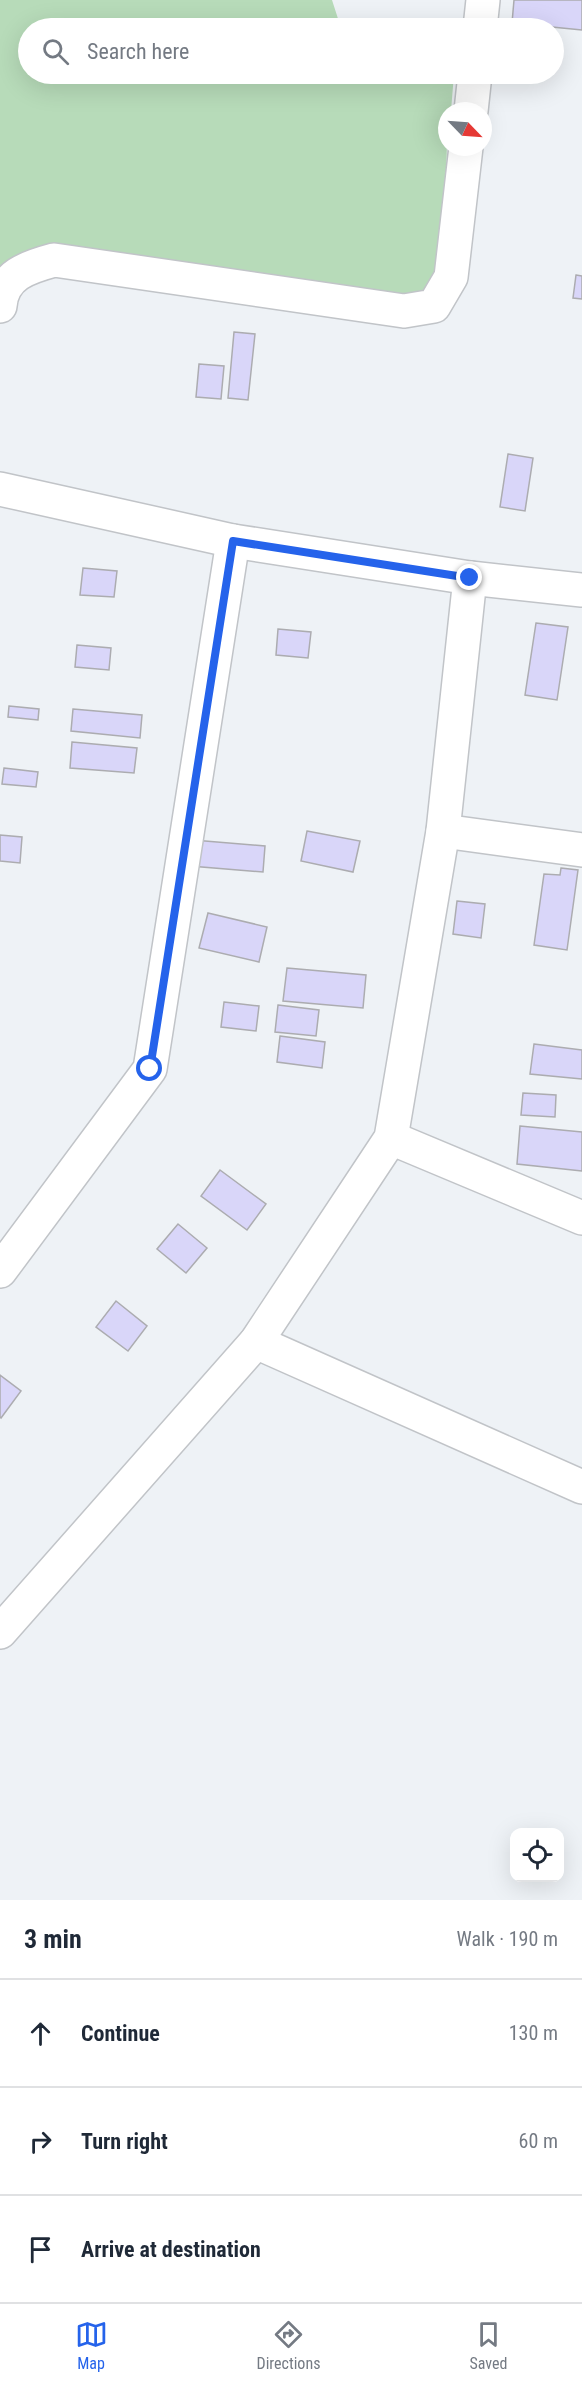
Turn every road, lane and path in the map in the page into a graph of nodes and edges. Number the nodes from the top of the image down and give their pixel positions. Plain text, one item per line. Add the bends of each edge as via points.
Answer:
1 (483, 0) edge
2 (481, 18) edge
3 (474, 84) edge
4 (472, 102) edge
5 (465, 156) edge
6 (0, 306) edge
7 (0, 489) edge
8 (233, 541) junction
9 (470, 578) junction
10 (582, 590) edge
11 (443, 831) junction
12 (582, 850) edge
13 (391, 1138) junction
14 (582, 1218) edge
15 (0, 1270) edge
16 (256, 1342) junction
17 (582, 1487) edge
18 (0, 1632) edge

1 - 2 street
3 - 4 street
5 - 6 street via 451,277 434,306 404,311 54,260 22,268 1,293
7 - 8 street
8 - 9 street
8 - 15 street via 150,1069
9 - 10 street
9 - 11 street
11 - 12 street
11 - 13 street
13 - 14 street
13 - 16 street
16 - 17 street
16 - 18 street

